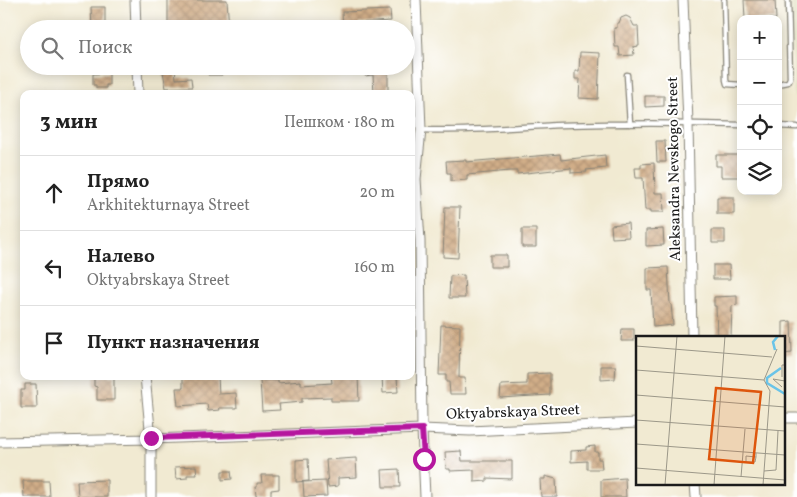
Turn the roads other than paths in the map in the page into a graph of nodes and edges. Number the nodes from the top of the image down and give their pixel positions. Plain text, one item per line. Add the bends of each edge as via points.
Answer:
1 (135, 0) edge
2 (416, 0) edge
3 (683, 0) edge
4 (724, 0) edge
5 (788, 0) edge
6 (136, 20) edge
7 (137, 75) edge
8 (627, 75) dead end
9 (782, 83) edge
10 (737, 85) edge
11 (138, 90) edge
12 (688, 123) junction
13 (630, 124) junction
14 (737, 125) edge
15 (782, 126) edge
16 (797, 127) edge
17 (421, 130) junction
18 (692, 336) edge
19 (145, 380) edge
20 (784, 418) edge
21 (797, 418) edge
22 (636, 423) edge
23 (422, 429) junction
24 (151, 438) junction
25 (0, 442) edge
26 (695, 484) edge
27 (151, 497) edge
28 (425, 497) edge
29 (696, 497) edge

1 - 6 street
2 - 17 street
3 - 12 street, Aleksandra Nevskogo Street
4 - 10 lane via 726,80 730,86
5 - 9 lane via 790,78
7 - 11 street
8 - 13 lane
12 - 13 lane
12 - 14 lane
12 - 18 street, Aleksandra Nevskogo Street
13 - 17 lane
15 - 16 lane
17 - 23 street via 416,178 420,240
19 - 24 street
20 - 21 street
22 - 23 street, Oktyabrskaya Street via 470,431
23 - 24 street, Oktyabrskaya Street
23 - 28 street
24 - 25 street, Oktyabrskaya Street
24 - 27 street
26 - 29 street

